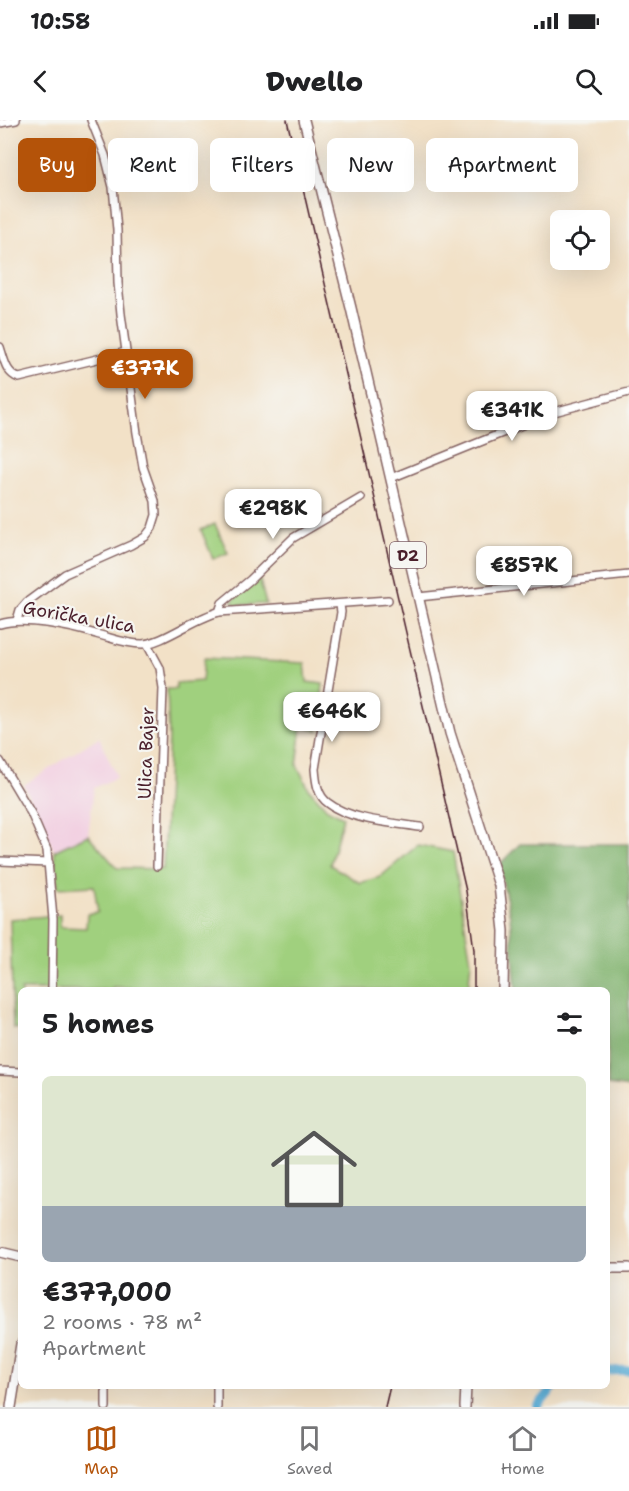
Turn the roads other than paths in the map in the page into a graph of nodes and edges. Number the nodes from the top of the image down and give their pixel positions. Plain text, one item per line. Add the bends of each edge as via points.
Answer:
1 (15, 120) edge
2 (91, 120) edge
3 (304, 120) edge
4 (0, 123) edge
5 (0, 347) edge
6 (126, 352) junction
7 (629, 392) edge
8 (390, 478) junction
9 (361, 498) dead end
10 (629, 575) edge
11 (418, 597) junction
12 (388, 600) dead end
13 (340, 604) junction
14 (219, 612) junction
15 (17, 620) junction
16 (0, 624) edge
17 (147, 644) junction
18 (0, 760) edge
19 (420, 827) dead end
20 (0, 861) edge
21 (49, 863) junction
22 (158, 866) dead end
23 (52, 987) edge
24 (503, 987) edge
25 (0, 1071) edge
26 (18, 1072) edge
27 (0, 1252) edge
28 (18, 1256) edge
29 (610, 1269) edge
30 (629, 1269) edge
31 (18, 1363) edge
32 (106, 1389) edge
33 (217, 1389) edge
34 (466, 1389) edge
35 (11, 1407) edge
36 (106, 1407) edge
37 (217, 1407) edge
38 (465, 1407) edge

1 - 4 street
2 - 6 street via 113,187 117,283
3 - 8 main road, D2
5 - 6 street via 12,376 19,378
6 - 15 street via 142,461 155,501 154,524 140,540 65,574 45,588 20,610
7 - 8 street via 554,412
8 - 11 main road, D2
9 - 14 street, Gorička ulica via 293,538 222,603
10 - 11 street
11 - 24 main road, D2 via 458,761 499,885 504,931
12 - 13 street, Gorička ulica
13 - 14 street, Gorička ulica
13 - 19 street via 316,784 327,803 340,810
14 - 17 street, Gorička ulica
15 - 16 street, Gorička ulica
15 - 17 street, Gorička ulica
17 - 22 street, Ulica Bajer via 160,668 163,688
18 - 21 street via 42,836
20 - 21 street
21 - 23 street
25 - 26 street
27 - 28 main road
29 - 30 main road
31 - 35 main road
32 - 36 street
33 - 37 street
34 - 38 main road

